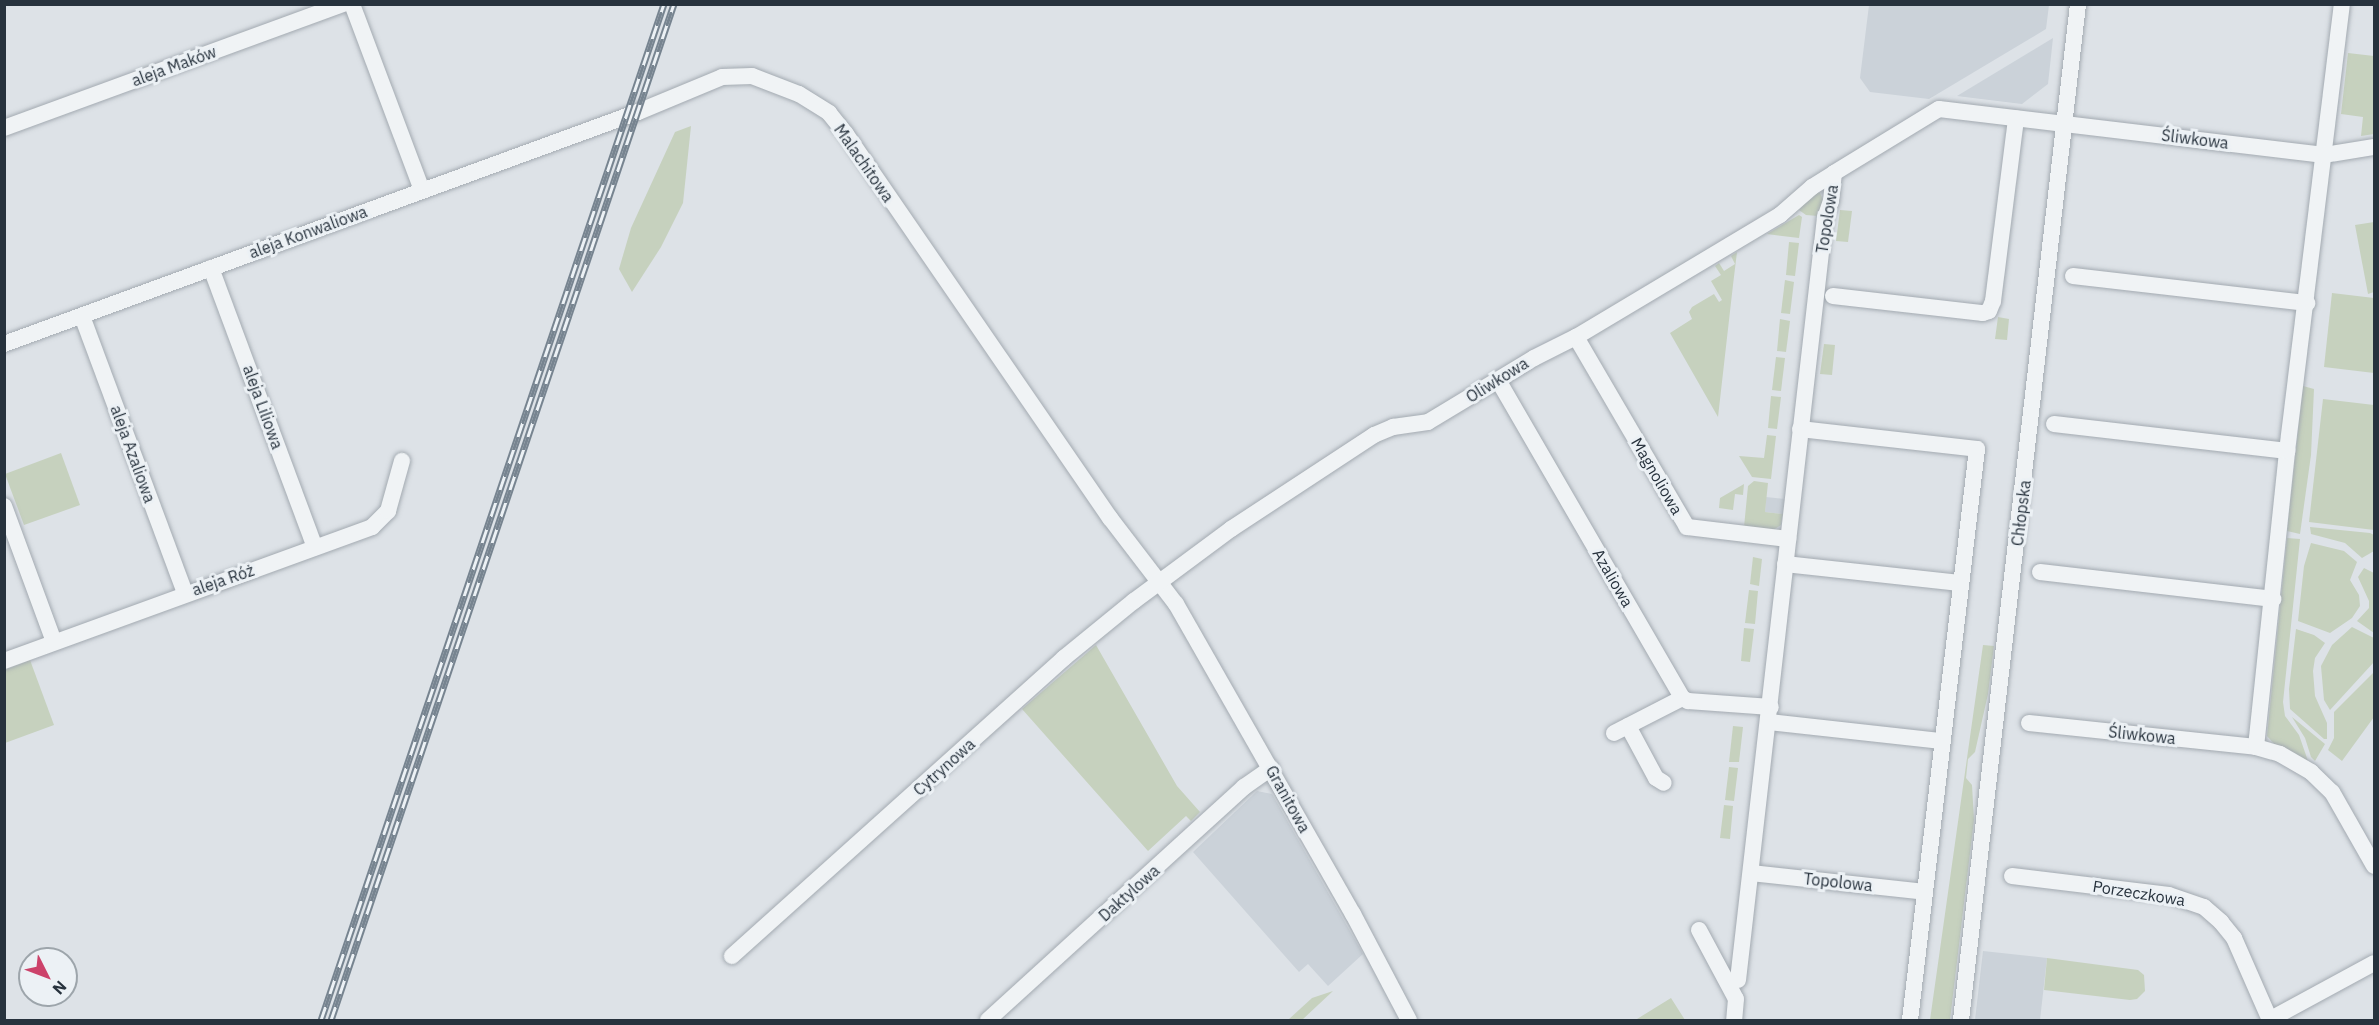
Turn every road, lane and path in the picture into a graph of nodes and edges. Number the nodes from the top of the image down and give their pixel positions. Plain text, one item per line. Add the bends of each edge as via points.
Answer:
1 (343, 4) edge
2 (352, 4) edge
3 (2078, 4) edge
4 (2336, 5) edge
5 (2016, 118) junction
6 (611, 121) joint
7 (2066, 125) junction
8 (4, 128) edge
9 (2374, 147) edge
10 (2324, 155) junction
11 (1834, 173) junction
12 (422, 190) junction
13 (211, 268) junction
14 (2073, 276) dead end
15 (1833, 296) dead end
16 (2307, 303) junction
17 (82, 316) junction
18 (1576, 337) junction
19 (4, 344) edge
20 (1498, 380) junction
21 (2054, 424) dead end
22 (1800, 429) junction
23 (2287, 451) junction
24 (402, 461) dead end
25 (4, 506) edge
26 (1788, 539) junction
27 (315, 547) junction
28 (1785, 564) junction
29 (2040, 572) dead end
30 (1159, 582) junction
31 (1960, 583) junction
32 (184, 593) junction
33 (2273, 599) junction
34 (54, 642) junction
35 (4, 661) edge
36 (1682, 698) junction
37 (1770, 715) junction
38 (2029, 723) dead end
39 (1942, 741) junction
40 (2256, 747) junction
41 (1271, 768) junction
42 (1664, 783) dead end
43 (2374, 867) edge
44 (1751, 873) junction
45 (2012, 876) dead end
46 (1925, 892) junction
47 (1699, 930) dead end
48 (732, 956) dead end
49 (2374, 963) edge
50 (1738, 980) dead end
51 (988, 1020) edge
52 (1409, 1020) edge
53 (1734, 1020) edge
54 (1910, 1020) edge
55 (1961, 1020) edge
56 (2269, 1020) edge

1 - 8 street, aleja Maków
2 - 12 street
3 - 7 street, Chłopska
4 - 10 street
5 - 7 street, Topolowa
5 - 11 street, Topolowa via 1939,109
5 - 15 street via 1989,311
6 - 12 street, aleja Konwaliowa
6 - 30 street, Malachitowa via 732,75 752,76 820,106 838,123 1110,518
7 - 10 street, Śliwkowa
7 - 55 street, Chłopska
9 - 10 street, Śliwkowa
10 - 16 street
11 - 18 street, Oliwkowa via 1780,215
11 - 22 street, Topolowa
12 - 13 street, aleja Konwaliowa
13 - 17 street, aleja Konwaliowa
13 - 27 street, aleja Liliowa
14 - 16 street
16 - 23 street
17 - 19 street, aleja Konwaliowa
17 - 32 street, aleja Azaliowa
18 - 20 street, Oliwkowa
18 - 26 street, Magnoliowa via 1687,527
20 - 30 street, Oliwkowa via 1428,422 1393,427 1374,435 1288,490
20 - 36 street, Azaliowa
21 - 23 street
22 - 26 street, Topolowa
22 - 31 street via 1977,449
23 - 33 street
24 - 27 street, aleja Róż via 392,503 378,523
25 - 34 street
26 - 28 street, Topolowa
27 - 32 street, aleja Róż
28 - 31 street
28 - 37 street, Topolowa
29 - 33 street
30 - 41 street, Granitowa via 1195,635
30 - 48 street, Cytrynowa via 1064,658
31 - 39 street
32 - 34 street, aleja Róż
33 - 40 street
34 - 35 street, aleja Róż
36 - 37 street
36 - 42 street via 1621,730 1656,778
37 - 39 street
37 - 44 street, Topolowa
38 - 40 street, Śliwkowa
39 - 46 street
40 - 43 street, Śliwkowa via 2298,763 2326,785
41 - 51 street, Daktylowa via 1251,781
41 - 52 street, Granitowa
44 - 46 street, Topolowa
44 - 50 street, Topolowa
45 - 56 street, Porzeczkowa via 2169,895 2194,902 2221,921 2234,938
46 - 54 street
47 - 53 street via 1736,999
49 - 56 street

